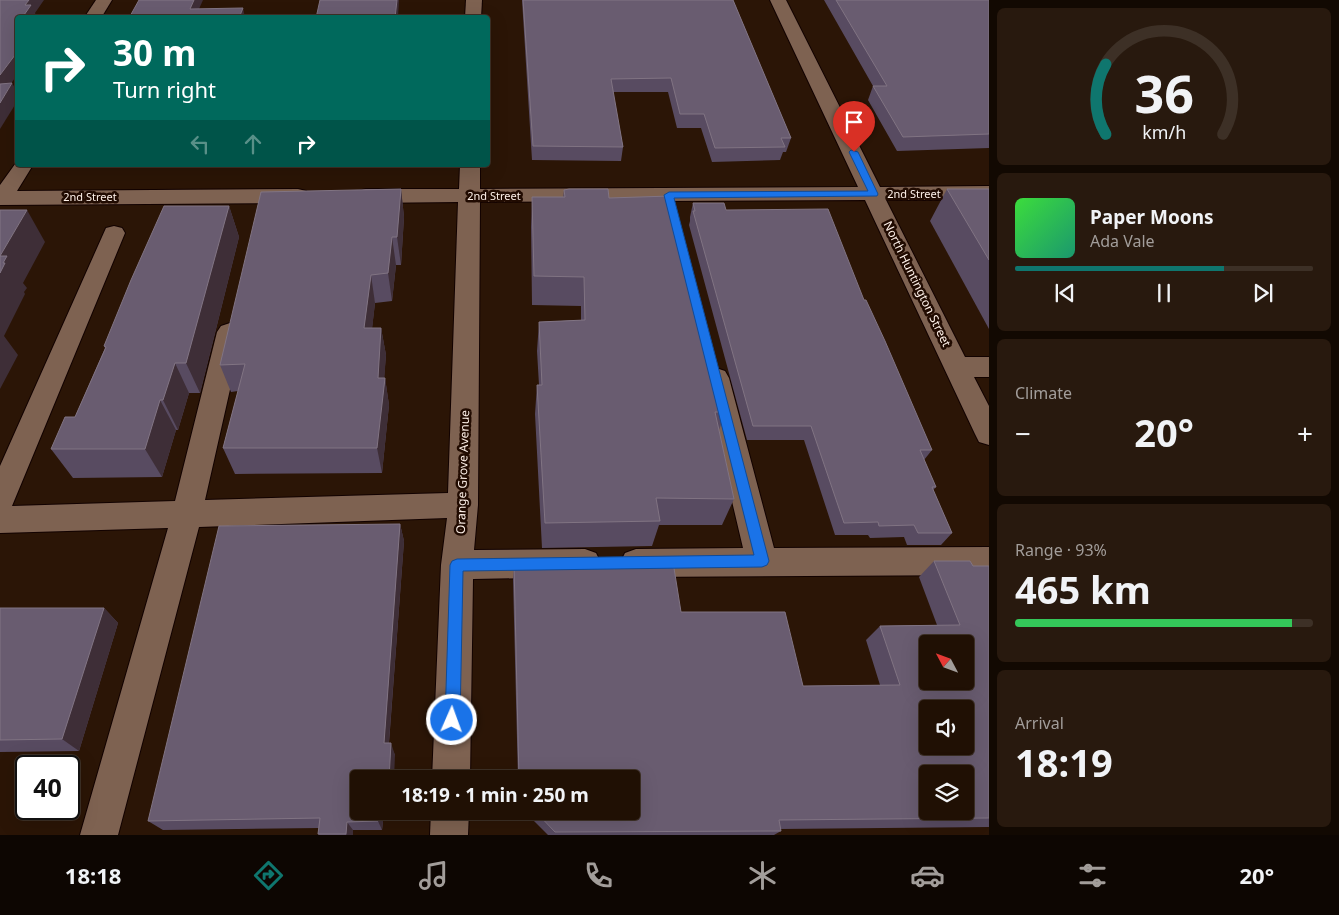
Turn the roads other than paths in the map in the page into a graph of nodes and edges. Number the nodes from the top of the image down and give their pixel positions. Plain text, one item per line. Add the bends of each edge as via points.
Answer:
1 (104, 0) edge
2 (474, 0) edge
3 (778, 0) edge
4 (94, 15) edge
5 (473, 15) edge
6 (22, 167) edge
7 (470, 167) edge
8 (989, 193) edge
9 (874, 194) junction
10 (669, 195) junction
11 (318, 196) edge
12 (347, 196) edge
13 (470, 196) junction
14 (3, 202) edge
15 (675, 220) edge
16 (114, 233) dead end
17 (235, 312) edge
18 (709, 353) edge
19 (957, 367) junction
20 (989, 367) edge
21 (989, 434) edge
22 (0, 500) edge
23 (464, 505) junction
24 (187, 514) junction
25 (0, 520) edge
26 (762, 561) junction
27 (989, 562) edge
28 (457, 565) junction
29 (451, 770) edge
30 (450, 820) edge
31 (99, 835) edge
32 (449, 835) edge

1 - 4 street
2 - 5 street
3 - 9 street, North Huntington Street
6 - 14 street
7 - 13 street, Orange Grove Avenue
8 - 9 street, 2nd Street
9 - 10 street, 2nd Street
9 - 19 street, North Huntington Street
10 - 13 street, 2nd Street
10 - 15 street
11 - 14 street, 2nd Street via 260,206
12 - 13 street, 2nd Street
13 - 23 street, Orange Grove Avenue
16 - 22 street
17 - 24 street
18 - 26 street
19 - 20 street
19 - 21 street, North Huntington Street
23 - 24 street
23 - 28 street, Orange Grove Avenue
24 - 25 street
24 - 31 street
26 - 27 street
26 - 28 street
28 - 29 street, Orange Grove Avenue
30 - 32 street

